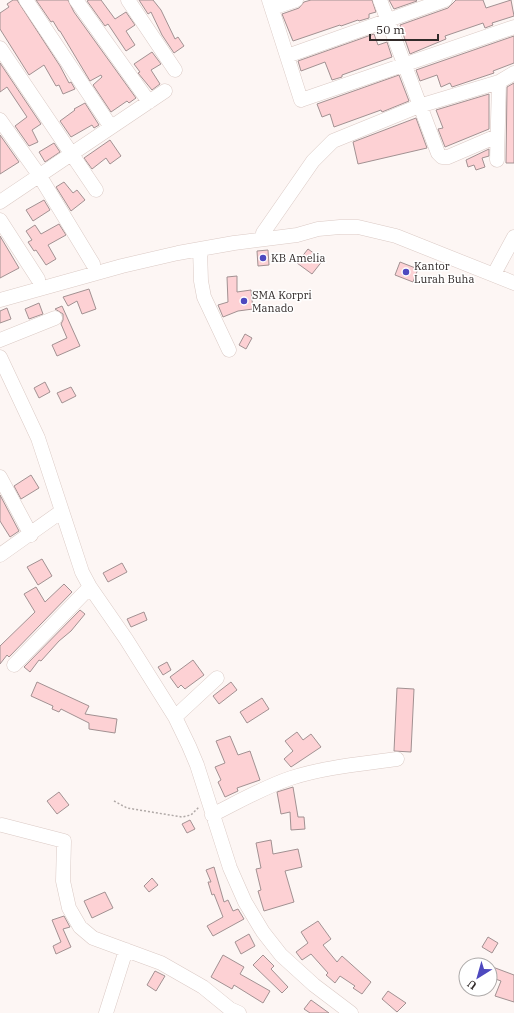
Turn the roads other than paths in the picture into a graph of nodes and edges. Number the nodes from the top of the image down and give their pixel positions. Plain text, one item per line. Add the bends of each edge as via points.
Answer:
1 (26, 0) edge
2 (76, 0) edge
3 (128, 0) edge
4 (296, 0) edge
5 (380, 0) edge
6 (445, 0) edge
7 (271, 4) edge
8 (387, 19) junction
9 (514, 27) edge
10 (0, 48) edge
11 (287, 56) junction
12 (405, 63) junction
13 (175, 70) dead end
14 (514, 73) edge
15 (498, 82) junction
16 (165, 91) dead end
17 (149, 102) junction
18 (419, 106) junction
19 (0, 120) edge
20 (111, 126) junction
21 (497, 136) junction
22 (72, 154) junction
23 (497, 160) dead end
24 (39, 175) junction
25 (96, 190) dead end
26 (0, 202) edge
27 (0, 220) edge
28 (318, 229) junction
29 (263, 233) junction
30 (514, 237) edge
31 (200, 249) junction
32 (93, 264) junction
33 (494, 274) junction
34 (38, 280) junction
35 (514, 283) edge
36 (0, 291) edge
37 (0, 300) edge
38 (55, 318) dead end
39 (0, 340) edge
40 (229, 350) dead end
41 (0, 357) edge
42 (0, 477) edge
43 (62, 511) junction
44 (31, 535) junction
45 (0, 555) edge
46 (90, 587) junction
47 (14, 666) dead end
48 (216, 678) dead end
49 (175, 717) junction
50 (397, 759) dead end
51 (211, 809) junction
52 (2, 825) dead end
53 (126, 950) junction
54 (106, 1013) edge
55 (239, 1013) edge
56 (351, 1013) edge

1 - 20 street
2 - 17 street
3 - 13 street
4 - 7 street
5 - 8 street
6 - 8 street
7 - 11 street
8 - 11 street
8 - 12 street
9 - 12 street
10 - 22 street
11 - 12 street via 301,100
12 - 18 street
14 - 15 street
15 - 18 street
15 - 21 street
16 - 17 street
17 - 20 street
18 - 21 street via 438,153 442,157 448,158
18 - 29 street via 333,141 313,161
19 - 24 street
20 - 22 street
21 - 23 street
22 - 24 street
22 - 25 street
24 - 26 street
24 - 32 street
27 - 34 street
28 - 29 street via 303,228
28 - 31 street via 297,235
28 - 33 street via 358,227 380,231
29 - 32 street via 182,245
30 - 33 street
31 - 37 street via 122,266
31 - 40 street via 204,297
32 - 34 street
33 - 35 street
34 - 36 street
38 - 39 street
41 - 43 street via 38,438
42 - 44 street
43 - 44 street
43 - 46 street via 75,553
44 - 45 street
46 - 47 street
46 - 49 street
48 - 49 street
49 - 51 street via 198,764
50 - 51 street via 291,778
51 - 56 street via 230,868 245,902 263,932 281,955 314,985
52 - 53 street via 64,841 63,881 69,908 74,917 80,927 93,938 117,949
53 - 54 street
53 - 55 street via 161,964 203,987 230,1009

